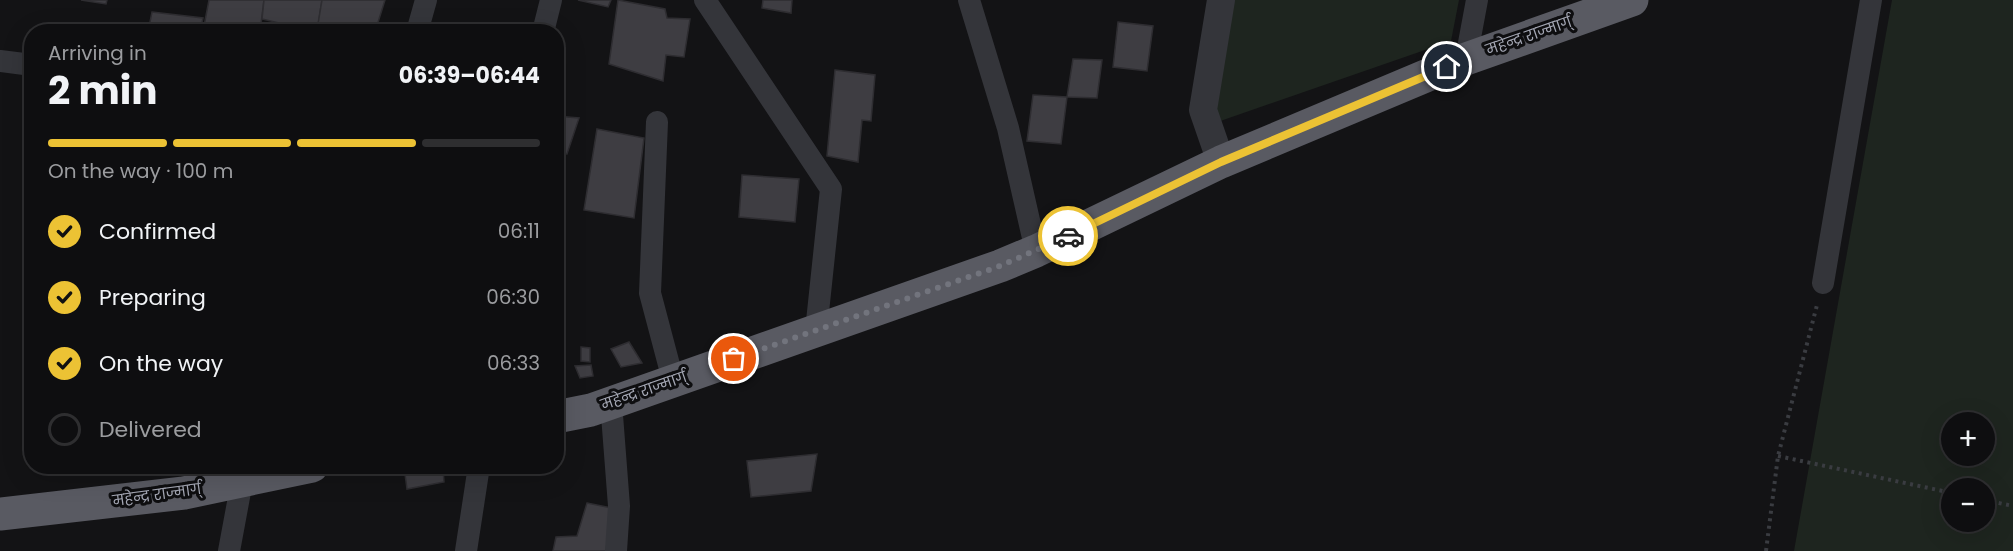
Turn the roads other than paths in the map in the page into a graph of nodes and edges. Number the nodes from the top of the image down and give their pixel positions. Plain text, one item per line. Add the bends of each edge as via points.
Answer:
1 (426, 0) edge
2 (551, 0) edge
3 (705, 0) edge
4 (969, 0) edge
5 (1221, 0) edge
6 (1477, 0) edge
7 (1632, 0) edge
8 (1871, 0) edge
9 (419, 24) edge
10 (545, 24) edge
11 (1466, 59) junction
12 (0, 61) edge
13 (24, 64) edge
14 (657, 122) dead end
15 (1221, 162) junction
16 (1036, 251) junction
17 (1823, 283) road end
18 (816, 331) junction
19 (673, 380) junction
20 (611, 402) junction
21 (564, 415) edge
22 (245, 474) edge
23 (478, 474) edge
24 (0, 514) edge
25 (229, 551) edge
26 (466, 551) edge
27 (616, 551) edge

1 - 9 street
2 - 10 street
3 - 18 street via 831,189
4 - 16 street via 1008,128
5 - 15 street via 1203,110
6 - 11 street
7 - 11 highway, महेन्द्र राज्मार्ग्
8 - 17 street
11 - 15 highway, महेन्द्र राज्मार्ग्
12 - 13 street
14 - 19 street via 650,293
15 - 16 highway, महेन्द्र राज्मार्ग्
16 - 18 highway, महेन्द्र राज्मार्ग्
18 - 19 highway, महेन्द्र राज्मार्ग्
19 - 20 highway, महेन्द्र राज्मार्ग्
20 - 21 highway, महेन्द्र राज्मार्ग्
20 - 27 street via 619,506
22 - 24 highway, महेन्द्र राज्मार्ग् via 184,493
22 - 25 street
23 - 26 street

